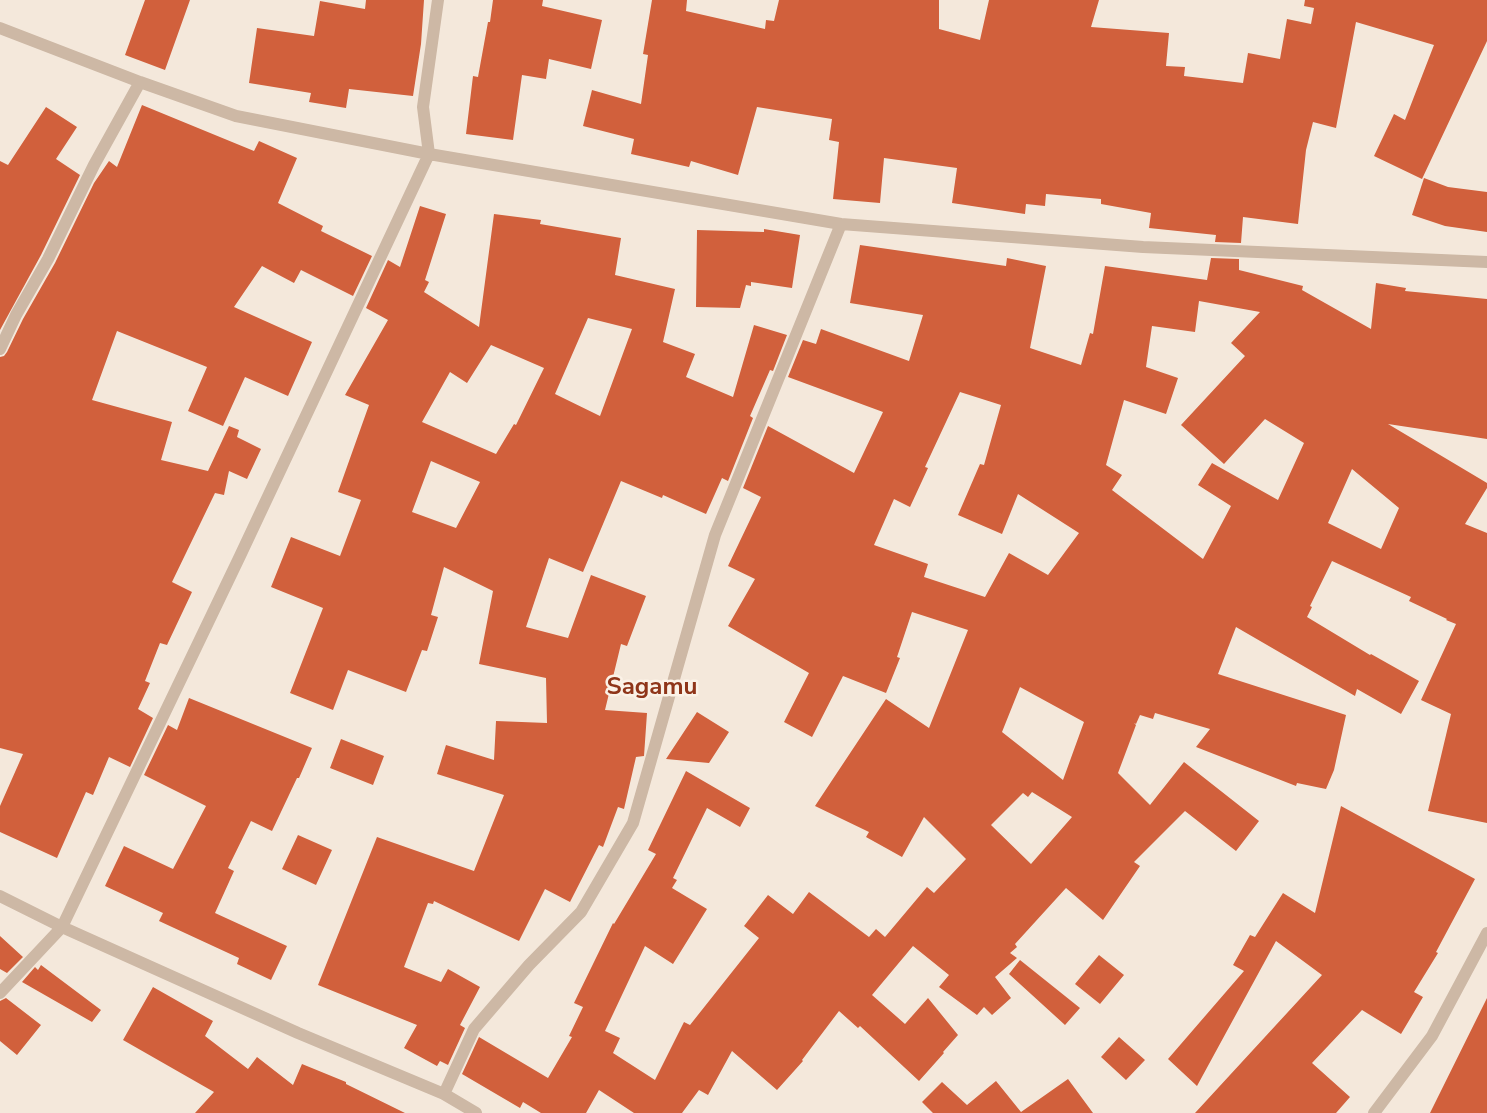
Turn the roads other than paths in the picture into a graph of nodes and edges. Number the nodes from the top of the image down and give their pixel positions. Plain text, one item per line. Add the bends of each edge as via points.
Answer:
1 (438, 0) edge
2 (0, 28) edge
3 (140, 82) junction
4 (429, 154) junction
5 (841, 224) junction
6 (1487, 262) edge
7 (0, 349) edge
8 (0, 896) edge
9 (62, 927) junction
10 (1487, 933) edge
11 (0, 993) edge
12 (444, 1094) junction
13 (476, 1113) edge
14 (1374, 1113) edge

1 - 4 street via 423,107
2 - 3 street
3 - 4 street via 236,116
3 - 7 street
4 - 5 street
4 - 9 street
5 - 6 street via 1143,247
5 - 12 street via 715,535 633,823 581,912 474,1028
8 - 9 street
9 - 11 street
9 - 12 street via 298,1033
10 - 14 street via 1432,1036
12 - 13 street

